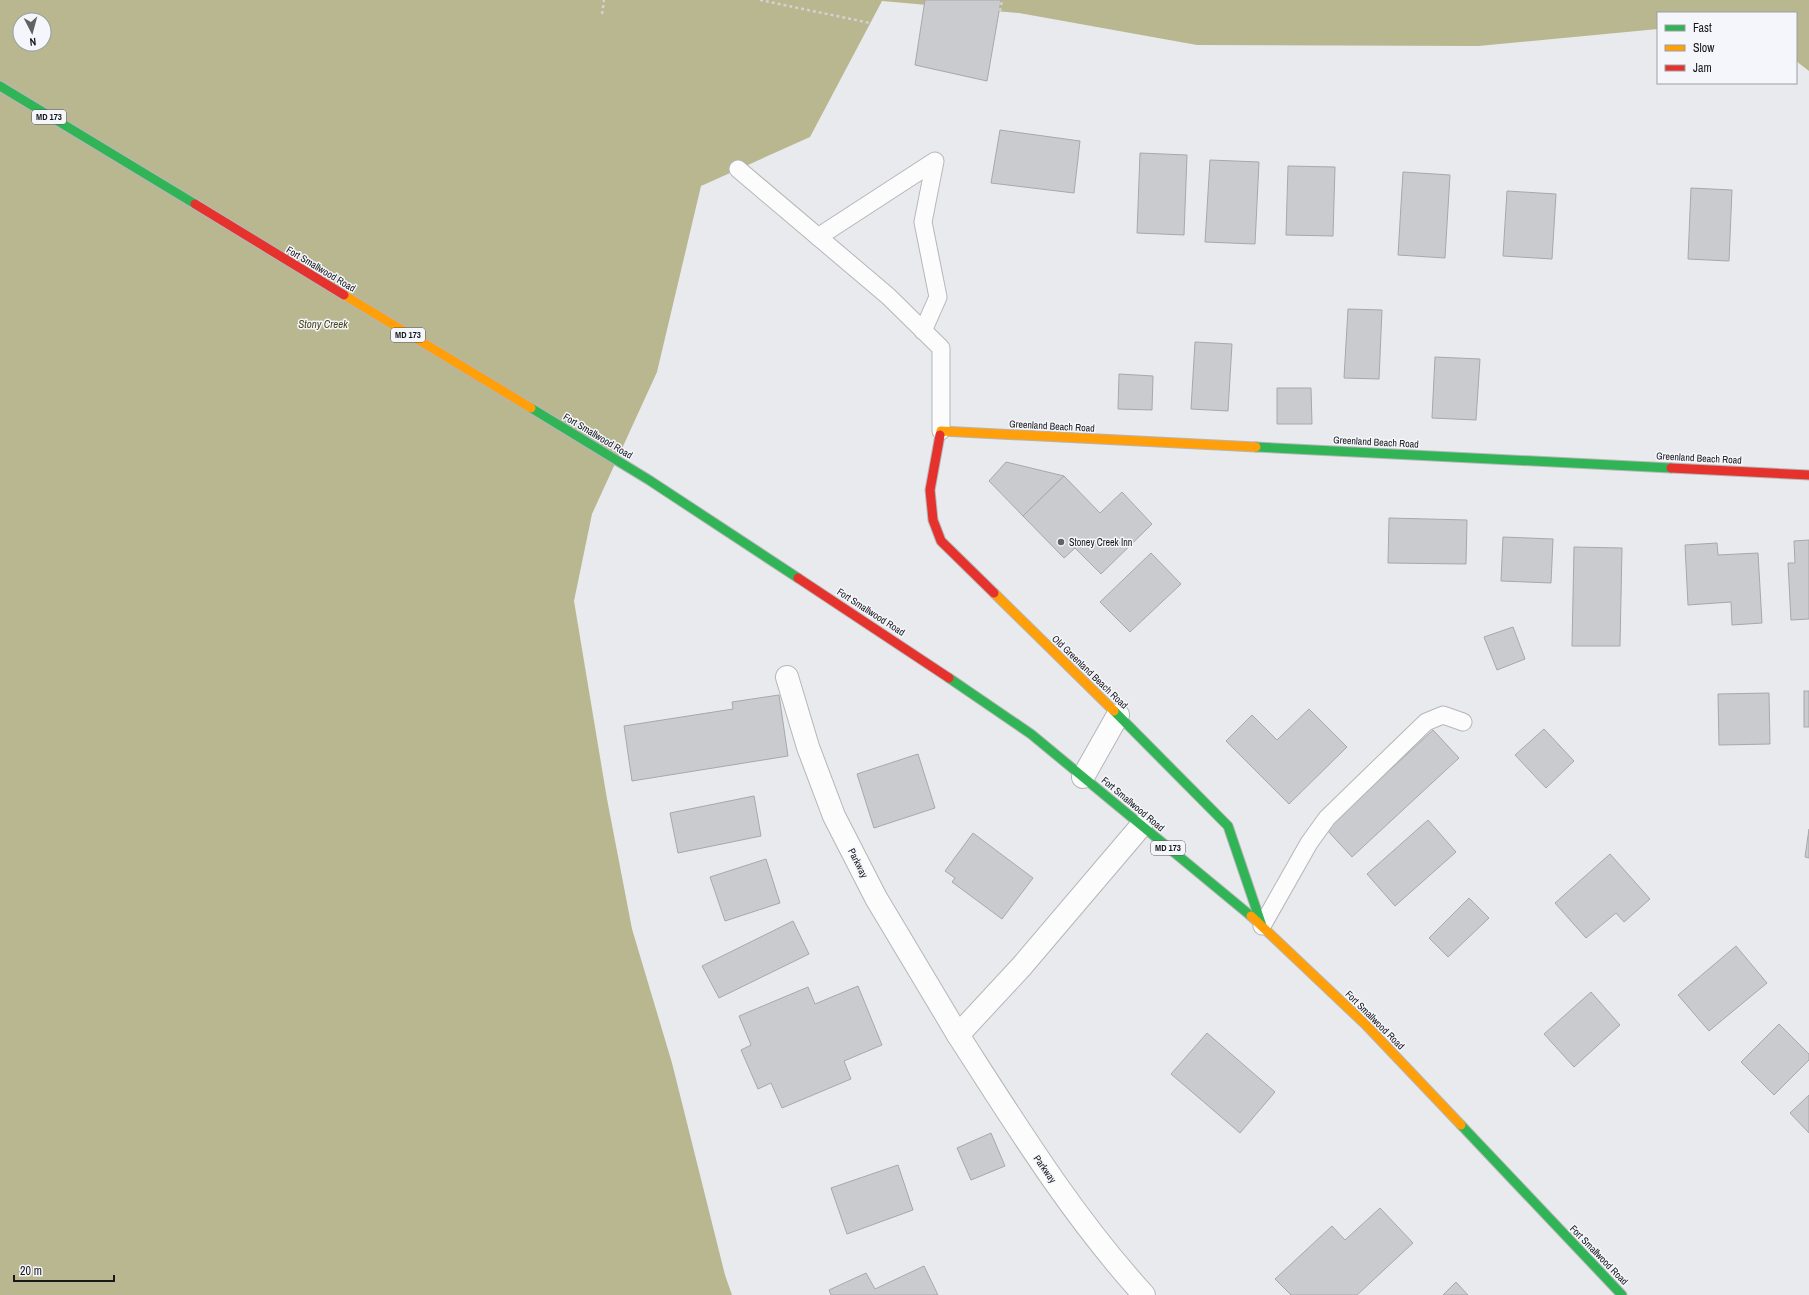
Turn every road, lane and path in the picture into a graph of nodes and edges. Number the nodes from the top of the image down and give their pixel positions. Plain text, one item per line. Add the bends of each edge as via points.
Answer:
1 (604, 0) edge
2 (760, 0) edge
3 (787, 0) edge
4 (1002, 0) edge
5 (786, 5) junction
6 (1000, 11) dead end
7 (602, 14) dead end
8 (870, 23) dead end
9 (0, 86) edge
10 (738, 169) dead end
11 (818, 237) junction
12 (923, 331) junction
13 (941, 431) junction
14 (1809, 475) edge
15 (787, 677) dead end
16 (1118, 715) junction
17 (1463, 722) dead end
18 (1083, 777) junction
19 (1141, 826) junction
20 (1262, 926) junction
21 (958, 1035) junction
22 (1144, 1295) edge
23 (1622, 1295) edge

1 - 7 path
2 - 5 path
3 - 5 path
4 - 6 path
5 - 8 path
9 - 18 main road, Fort Smallwood Road / MD 173 via 649,480 1031,734
10 - 11 lane
11 - 12 lane via 888,296
11 - 12 lane via 935,161 923,222 938,297
12 - 13 lane via 941,348
13 - 14 main road, Greenland Beach Road
13 - 16 main road, Old Greenland Beach Road via 930,490 933,520 941,541
15 - 21 street, Parkway via 808,747 834,816 876,898
16 - 18 street
16 - 20 main road, Old Greenland Beach Road via 1228,826
17 - 20 lane via 1443,715 1426,722 1327,818 1309,843
18 - 19 main road, Fort Smallwood Road / MD 173
19 - 20 main road, Fort Smallwood Road / MD 173
19 - 21 street via 1022,966
20 - 23 main road, Fort Smallwood Road / MD 173 via 1365,1024
21 - 22 street, Parkway via 1032,1151 1075,1212

